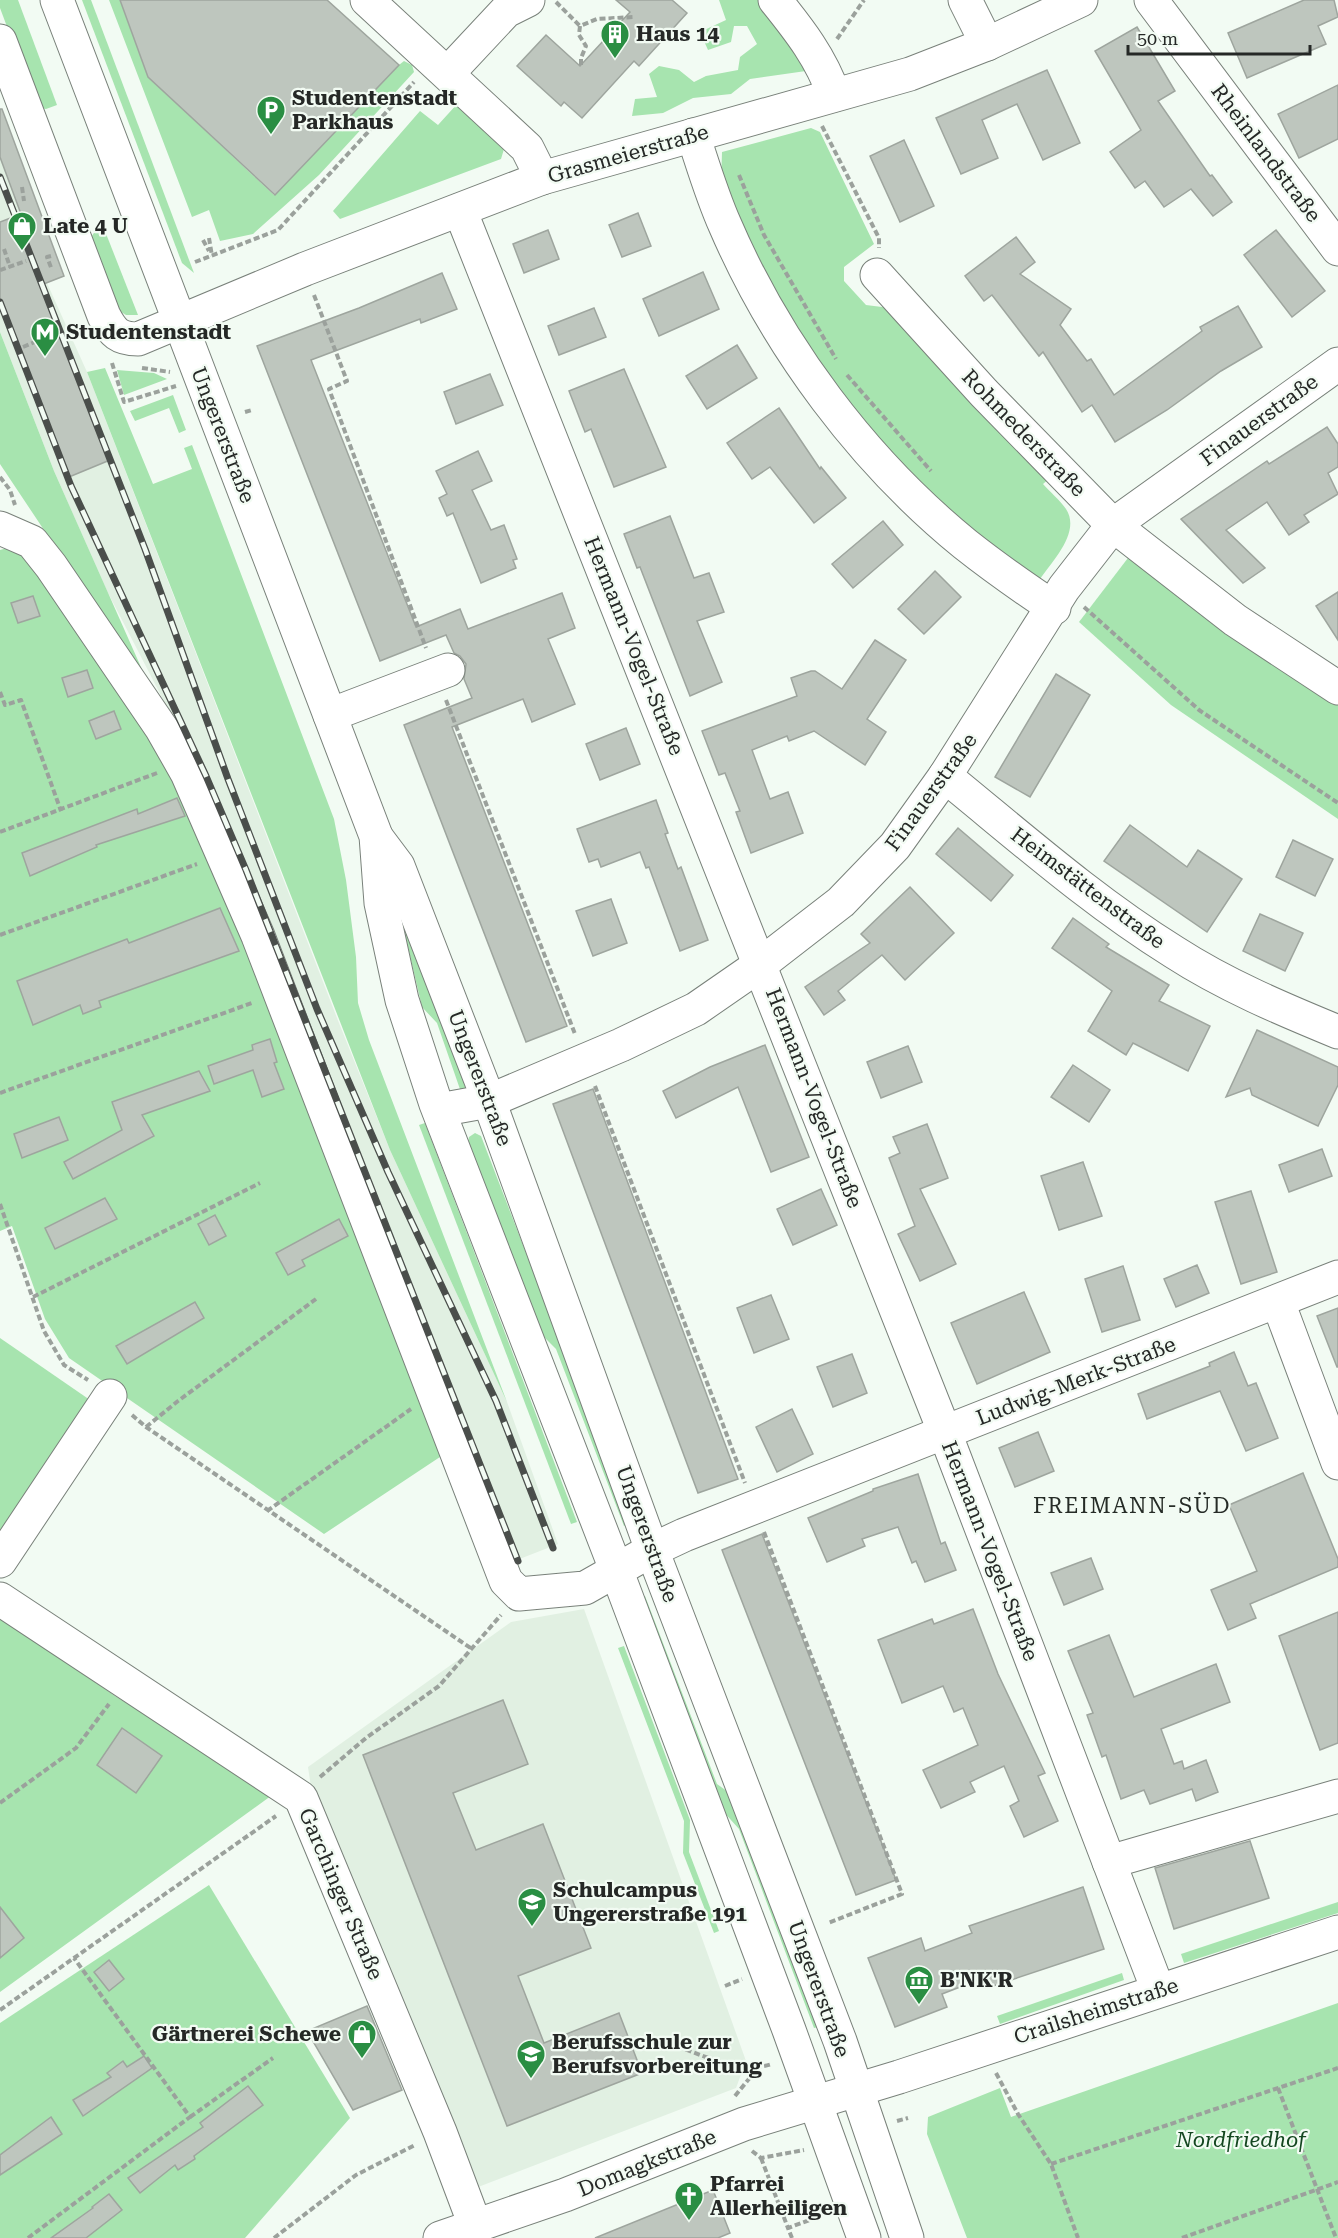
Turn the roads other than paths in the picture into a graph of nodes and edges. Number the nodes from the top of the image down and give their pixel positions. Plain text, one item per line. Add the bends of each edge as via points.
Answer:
1 (57, 0) edge
2 (775, 0) edge
3 (965, 0) edge
4 (1081, 0) edge
5 (1151, 0) edge
6 (510, 4) edge
7 (385, 24) edge
8 (0, 41) edge
9 (987, 44) junction
10 (441, 67) junction
11 (822, 98) junction
12 (693, 135) junction
13 (542, 178) junction
14 (460, 210) junction
15 (1338, 249) edge
16 (877, 275) road end
17 (180, 322) junction
18 (1338, 364) edge
19 (1113, 525) junction
20 (0, 528) edge
21 (1059, 598) junction
22 (442, 672) road end
23 (1338, 688) edge
24 (330, 715) junction
25 (945, 776) junction
26 (376, 836) junction
27 (761, 964) junction
28 (1338, 1032) edge
29 (489, 1101) junction
30 (439, 1110) junction
31 (1338, 1277) edge
32 (1278, 1302) junction
33 (110, 1396) road end
34 (945, 1433) junction
35 (1338, 1462) edge
36 (652, 1550) junction
37 (0, 1561) edge
38 (617, 1572) junction
39 (0, 1599) edge
40 (1338, 1796) edge
41 (1109, 1862) junction
42 (1338, 1932) edge
43 (1158, 1990) junction
44 (855, 2090) junction
45 (815, 2103) junction
46 (475, 2225) junction
47 (440, 2238) edge
48 (864, 2238) edge
49 (907, 2238) edge

1 - 17 street, Ungererstraße
2 - 11 street via 821,62
3 - 9 street
4 - 9 street, Grasmeierstraße
5 - 15 street, Rheinlandstraße
6 - 10 street
7 - 10 street
8 - 17 street, Grasmeierstraße via 110,328 120,337 138,339
9 - 11 street, Grasmeierstraße via 910,74
10 - 13 street via 527,148
11 - 12 street, Grasmeierstraße
12 - 13 street, Grasmeierstraße
12 - 21 street via 724,224 752,281 797,358 838,412 878,461 925,508 1000,571
13 - 14 street, Grasmeierstraße
14 - 17 street, Grasmeierstraße
14 - 27 street, Hermann-Vogel-Straße
16 - 19 street, Rohmederstraße via 984,393
17 - 24 street, Ungererstraße
18 - 19 street, Finauerstraße
19 - 21 street, Finauerstraße
19 - 23 street, Rohmederstraße via 1235,620
20 - 38 street, Ludwig-Merk-Straße via 32,542 162,729 187,773 275,980 506,1581 519,1594 585,1588
21 - 25 street, Finauerstraße
22 - 24 street
24 - 26 street, Ungererstraße
25 - 27 street, Finauerstraße via 895,846 841,902
25 - 28 street, Heimstättenstraße via 1084,891 1175,953 1268,1003
26 - 29 street, Ungererstraße via 398,866
26 - 30 street, Ungererstraße via 381,903 402,1000
27 - 29 street, Finauerstraße via 696,1009
27 - 34 street, Hermann-Vogel-Straße
29 - 30 street, Finauerstraße
29 - 36 street, Ungererstraße
30 - 38 street, Ungererstraße
31 - 32 street, Ludwig-Merk-Straße
32 - 34 street, Ludwig-Merk-Straße
32 - 35 street
33 - 37 street
34 - 36 street, Ludwig-Merk-Straße
34 - 41 street, Hermann-Vogel-Straße
36 - 38 street, Ludwig-Merk-Straße
36 - 44 street, Ungererstraße via 840,2041
38 - 45 street, Ungererstraße
39 - 46 street, Garchinger Straße via 301,1798
40 - 41 street
41 - 43 street, Hermann-Vogel-Straße
42 - 43 street, Crailsheimstraße
43 - 44 street, Crailsheimstraße
44 - 45 street, Domagkstraße
44 - 49 street, Ungererstraße
45 - 46 street, Domagkstraße via 744,2124 565,2195
45 - 48 street, Ungererstraße
46 - 47 street, Domagkstraße

